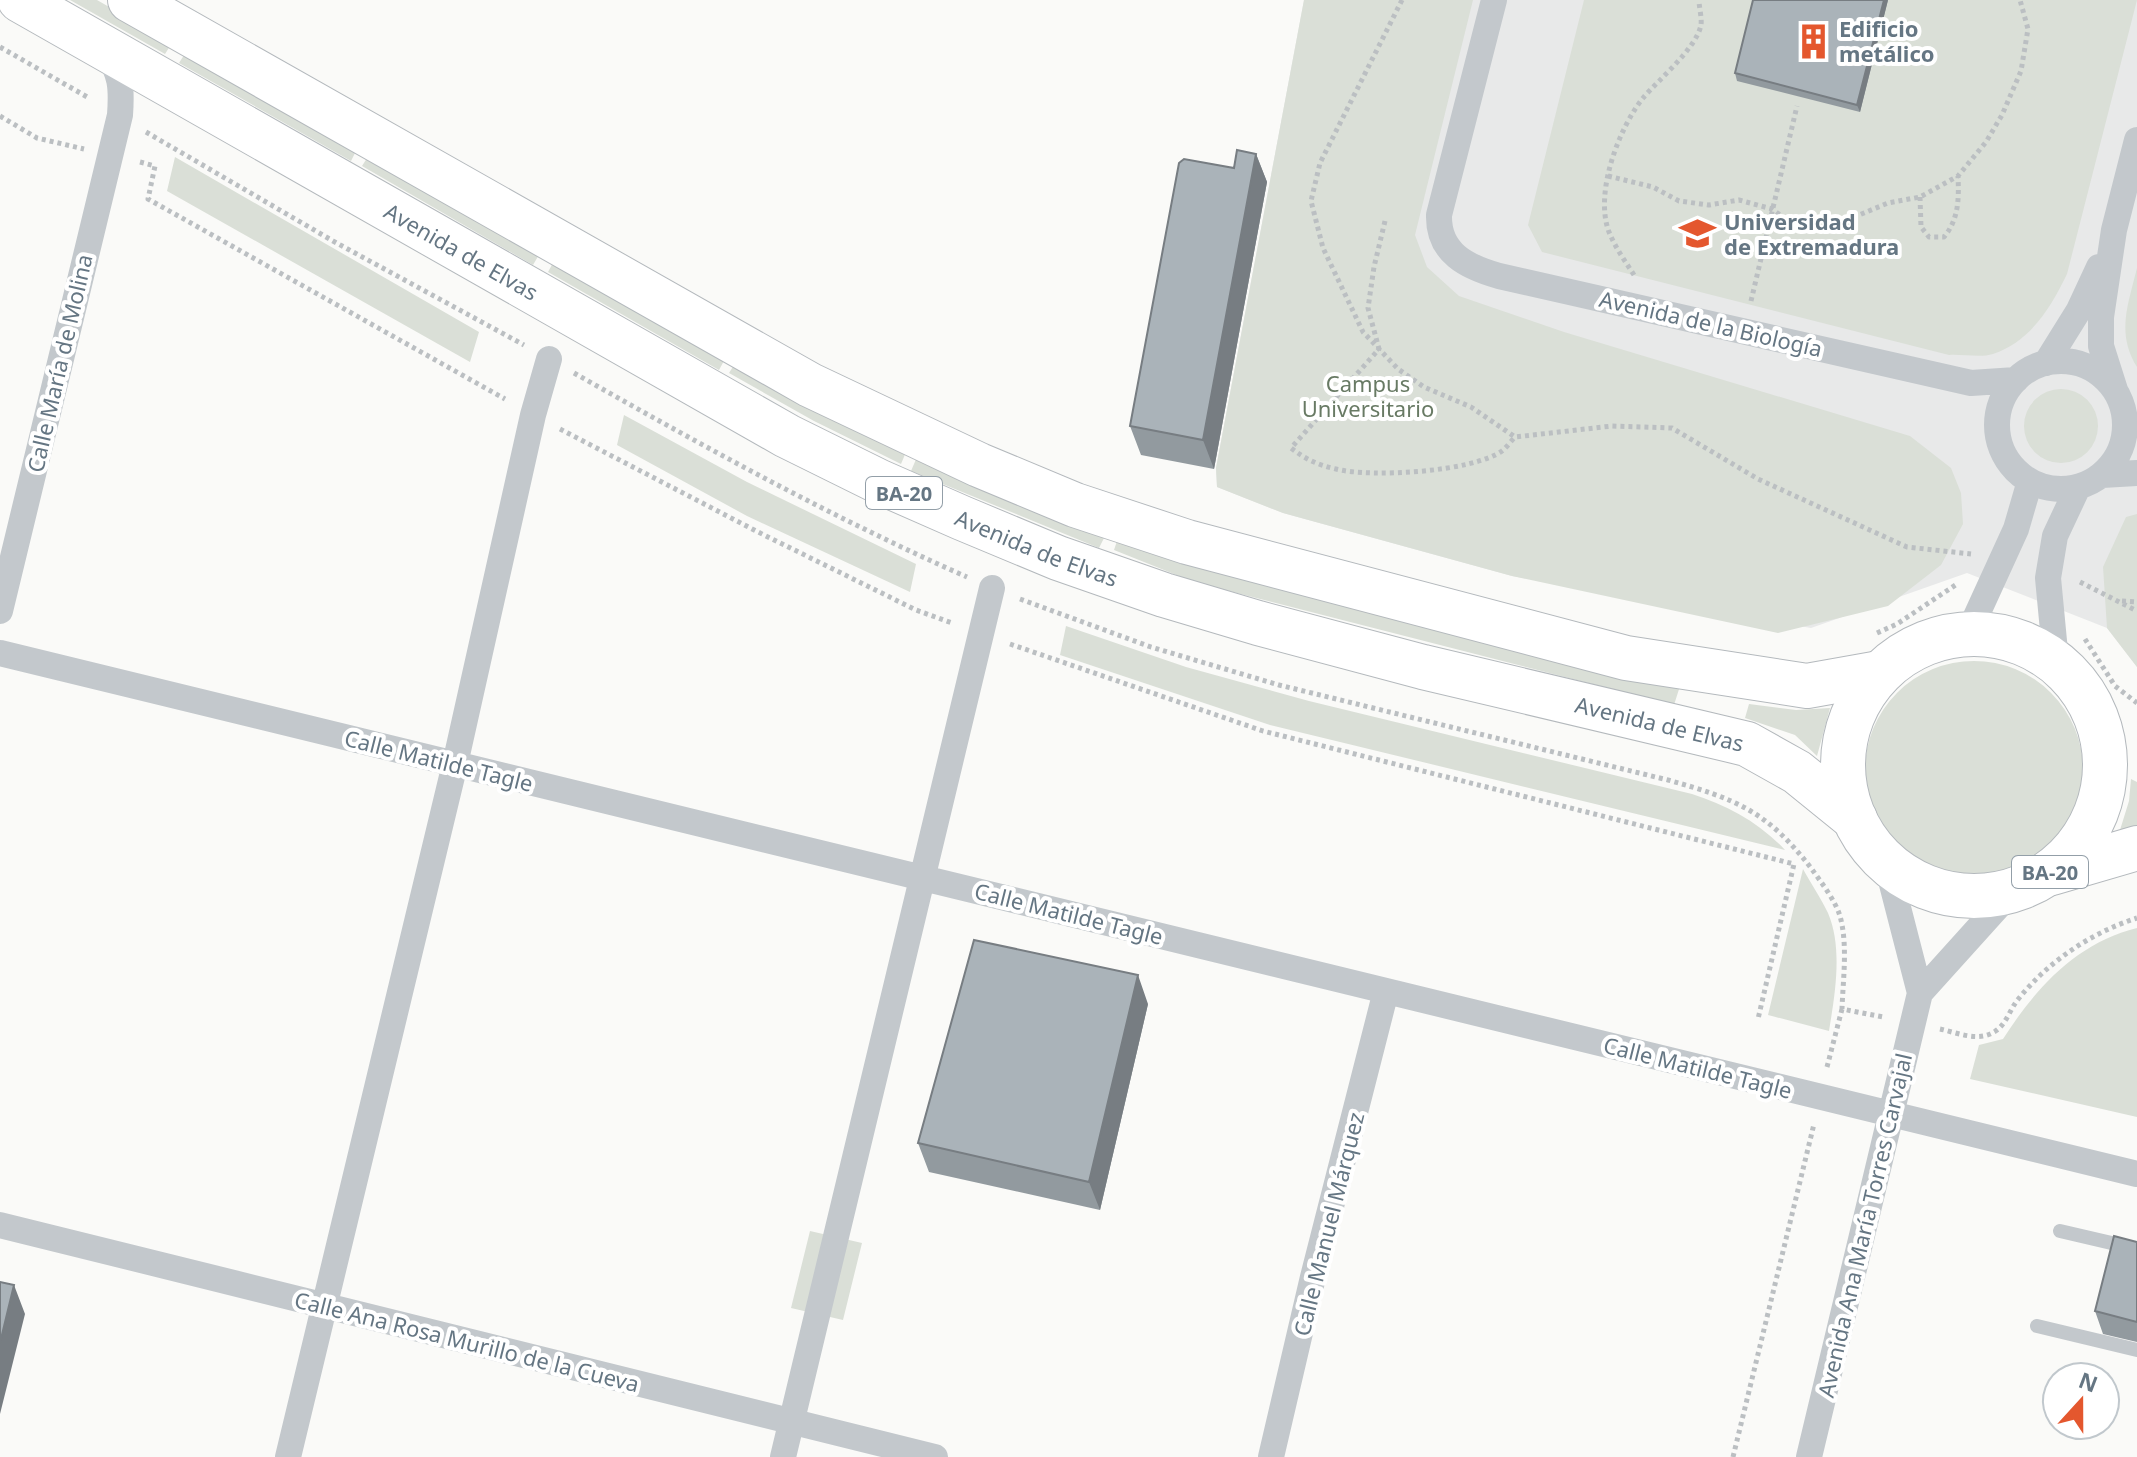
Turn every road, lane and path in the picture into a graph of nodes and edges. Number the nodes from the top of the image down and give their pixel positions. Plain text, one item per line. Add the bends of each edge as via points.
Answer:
1 (20, 0) edge
2 (130, 0) edge
3 (1402, 0) edge
4 (1494, 0) edge
5 (1699, 0) edge
6 (2020, 0) edge
7 (104, 47) junction
8 (1797, 106) dead end
9 (0, 116) edge
10 (2137, 140) edge
11 (109, 155) junction
12 (1608, 176) junction
13 (1958, 176) junction
14 (1920, 197) junction
15 (1772, 209) junction
16 (1385, 221) dead end
17 (2114, 230) junction
18 (1635, 276) dead end
19 (1744, 330) junction
20 (1379, 349) junction
21 (549, 359) dead end
22 (2046, 363) junction
23 (2016, 380) junction
24 (2125, 404) edge
25 (533, 415) junction
26 (1515, 437) junction
27 (2137, 473) edge
28 (2102, 475) junction
29 (2030, 481) junction
30 (2078, 487) junction
31 (2004, 557) junction
32 (2050, 568) junction
33 (992, 588) dead end
34 (2121, 601) junction
35 (2137, 602) edge
36 (0, 611) edge
37 (2137, 611) edge
38 (980, 634) junction
39 (1968, 634) junction
40 (0, 653) edge
41 (2056, 662) junction
42 (1880, 673) junction
43 (2119, 739) edge
44 (455, 764) junction
45 (1855, 819) junction
46 (2137, 848) edge
47 (1886, 861) junction
48 (921, 877) junction
49 (2029, 883) junction
50 (1386, 991) junction
51 (1920, 993) junction
52 (1842, 1009) dead end
53 (1758, 1019) dead end
54 (1820, 1096) junction
55 (1891, 1114) junction
56 (2137, 1174) edge
57 (0, 1225) edge
58 (2060, 1231) dead end
59 (2137, 1249) edge
60 (324, 1304) junction
61 (2037, 1326) dead end
62 (2137, 1350) edge
63 (791, 1423) junction
64 (288, 1457) edge
65 (783, 1457) edge
66 (935, 1457) edge
67 (1271, 1457) edge
68 (1733, 1457) edge
69 (1809, 1457) edge

1 - 7 highway, Avenida de Elvas / BA-20
2 - 42 highway, BA-20 via 810,385 1075,505 1187,542 1626,658 1807,686
3 - 20 path via 1320,163 1311,201 1323,248 1363,332
4 - 19 street, Avenida de la Biología via 1439,215 1447,248 1480,270
5 - 12 path via 1701,25 1641,100 1620,136
6 - 13 path via 2028,29 2021,71 1986,142
7 - 11 street, Calle María de Molina via 122,87
7 - 45 highway, Avenida de Elvas / BA-20 via 787,436 893,488 1058,558 1231,615 1747,744 1797,772
8 - 15 path
9 - 11 path via 37,138
10 - 17 street
11 - 25 path via 155,166 148,199
11 - 36 street, Calle María de Molina
12 - 15 path via 1653,187 1679,201 1709,205 1739,200
12 - 18 path via 1608,229
13 - 14 path
13 - 14 path via 1953,226 1944,237 1929,237 1921,227
14 - 15 path via 1825,222 1784,218
15 - 19 path
16 - 20 path via 1368,308
17 - 22 street via 2079,310
17 - 24 street via 2101,346
19 - 23 street, Avenida de la Biología via 1971,383
20 - 26 path via 1424,387 1471,407
20 - 26 path via 1291,448 1307,461 1339,471 1397,473 1462,466 1502,451
21 - 25 street
22 - 23 street
22 - 24 street via 2085,366 2102,375
23 - 29 street via 1999,409 1999,443 2016,471
24 - 28 street via 2124,437 2113,464
25 - 38 path via 771,539 916,610
25 - 44 street
26 - 31 path via 1612,426 1672,428 1758,479 1907,547
27 - 28 street
28 - 30 street
29 - 30 street
29 - 31 street
30 - 32 street via 2055,536
31 - 39 street
32 - 34 path
32 - 41 street
33 - 38 street
34 - 35 path
34 - 37 path
38 - 48 street
38 - 53 path via 1263,731 1794,864
39 - 41 highway, BA-20 via 1999,636
39 - 42 highway, BA-20 via 1920,645
40 - 44 street, Calle Matilde Tagle
41 - 43 highway, BA-20
42 - 45 highway, BA-20 via 1857,705 1845,742 1844,782
43 - 49 highway, BA-20 via 2098,811 2077,848
44 - 48 street, Calle Matilde Tagle
44 - 60 street
45 - 47 highway, BA-20
46 - 49 highway, BA-20
47 - 49 highway, BA-20 via 1942,893 1974,896
47 - 51 street, Avenida Ana María Torres Carvajal
48 - 50 street, Calle Matilde Tagle
48 - 63 street
49 - 51 street, Avenida Ana María Torres Carvajal
50 - 54 street, Calle Matilde Tagle
50 - 67 street, Calle Manuel Márquez
51 - 55 street, Avenida Ana María Torres Carvajal
52 - 54 path
54 - 55 street, Calle Matilde Tagle
54 - 68 path
55 - 56 street, Calle Matilde Tagle
55 - 69 street, Avenida Ana María Torres Carvajal
57 - 60 street, Calle Ana Rosa Murillo de la Cueva
58 - 59 lane
60 - 63 street, Calle Ana Rosa Murillo de la Cueva
60 - 64 street
61 - 62 lane
63 - 65 street
63 - 66 street, Calle Ana Rosa Murillo de la Cueva

